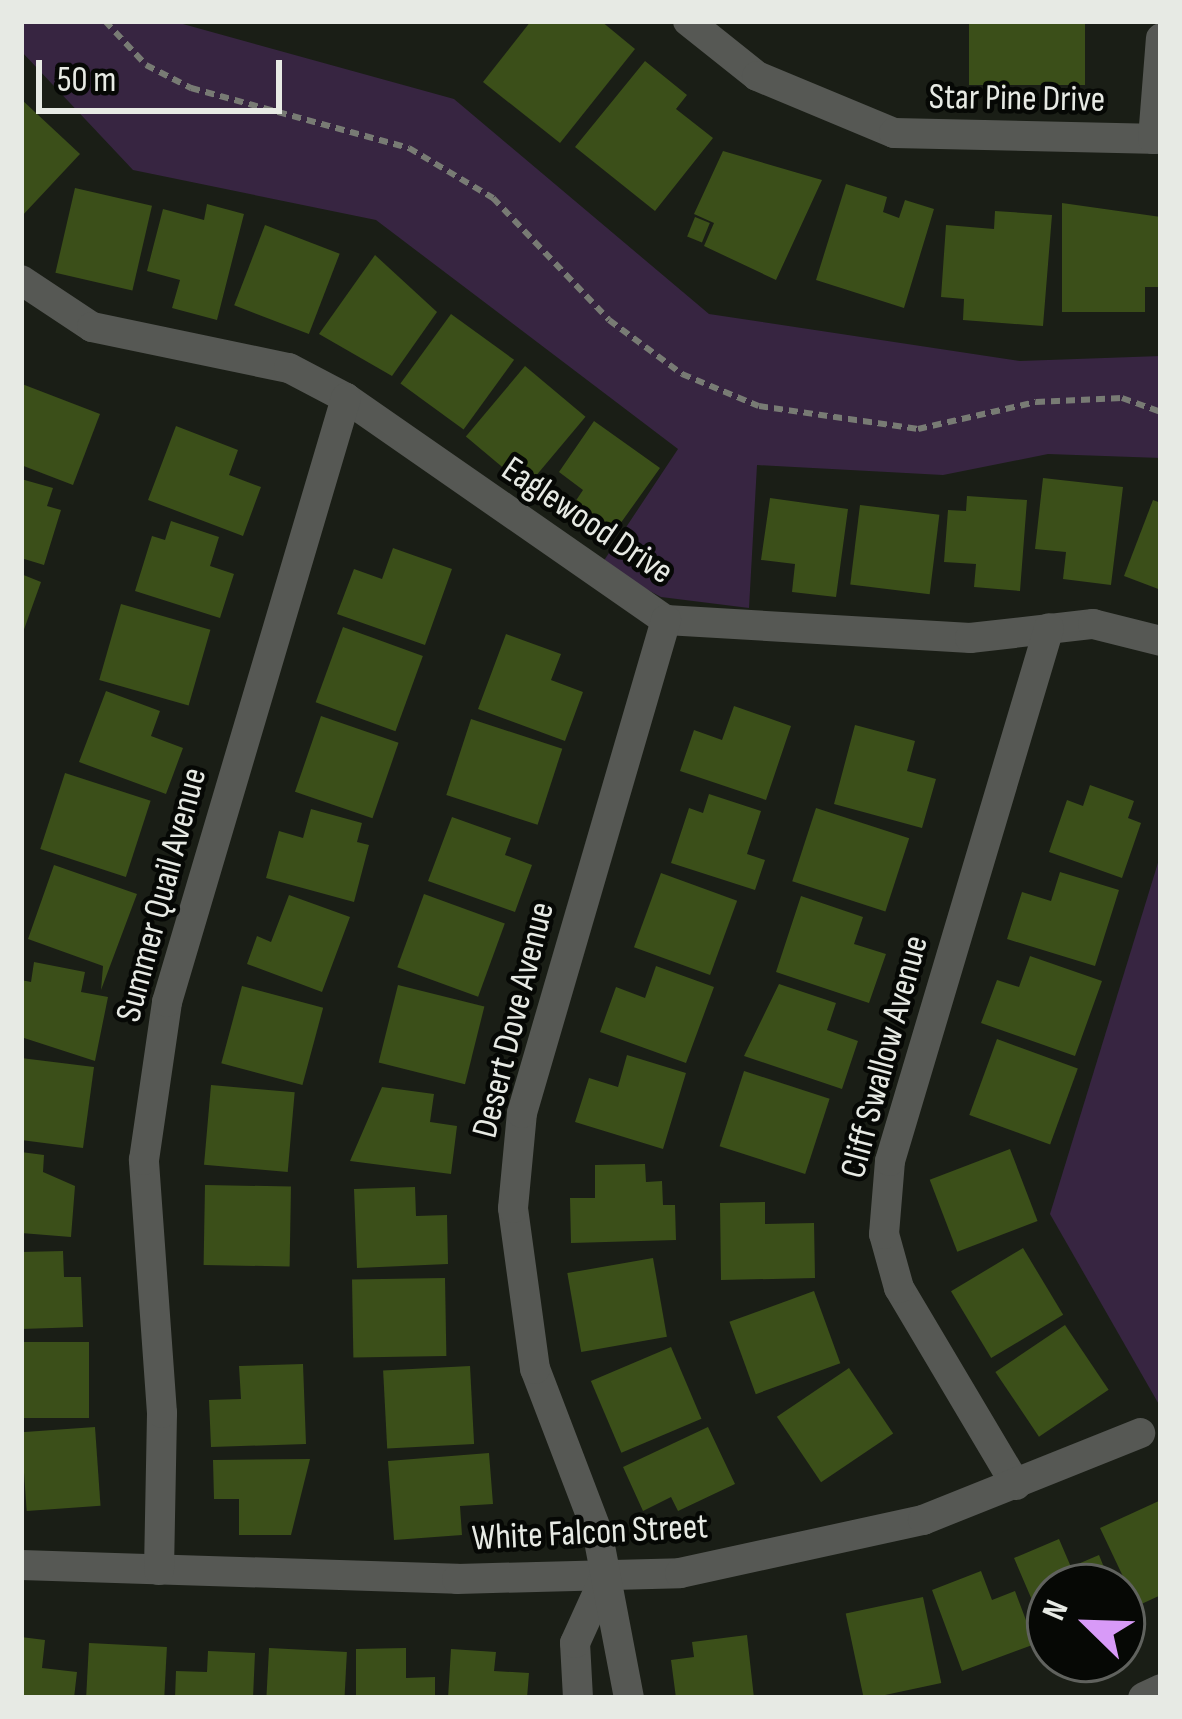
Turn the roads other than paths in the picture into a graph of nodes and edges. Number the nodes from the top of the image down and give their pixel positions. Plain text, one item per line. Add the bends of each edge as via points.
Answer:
1 (688, 21) edge
2 (1161, 38) edge
3 (1157, 139) edge
4 (22, 281) edge
5 (346, 398) junction
6 (666, 620) junction
7 (1049, 628) junction
8 (1161, 641) edge
9 (1140, 1433) dead end
10 (1016, 1485) junction
11 (21, 1565) edge
12 (159, 1570) junction
13 (604, 1580) junction
14 (1161, 1690) edge
15 (578, 1698) edge
16 (629, 1698) edge
17 (1144, 1698) edge

1 - 3 street, Star Pine Drive via 757,76 894,134
2 - 3 street
4 - 5 street, Eaglewood Drive via 92,327 290,368
5 - 6 street, Eaglewood Drive
5 - 12 street, Summer Quail Avenue via 167,1001 144,1160
6 - 7 street, Eaglewood Drive via 970,638
6 - 13 street, Desert Dove Avenue via 522,1113 513,1208 535,1369 586,1491
7 - 8 street, Eaglewood Drive via 1093,624
7 - 10 street, Cliff Swallow Avenue via 890,1161 884,1234 899,1288
9 - 10 street, White Falcon Street
10 - 13 street, White Falcon Street via 755,1562
11 - 12 street, White Falcon Street
12 - 13 street, White Falcon Street
13 - 15 street via 575,1643
13 - 16 street, Desert Dove Avenue via 627,1640
14 - 17 street

